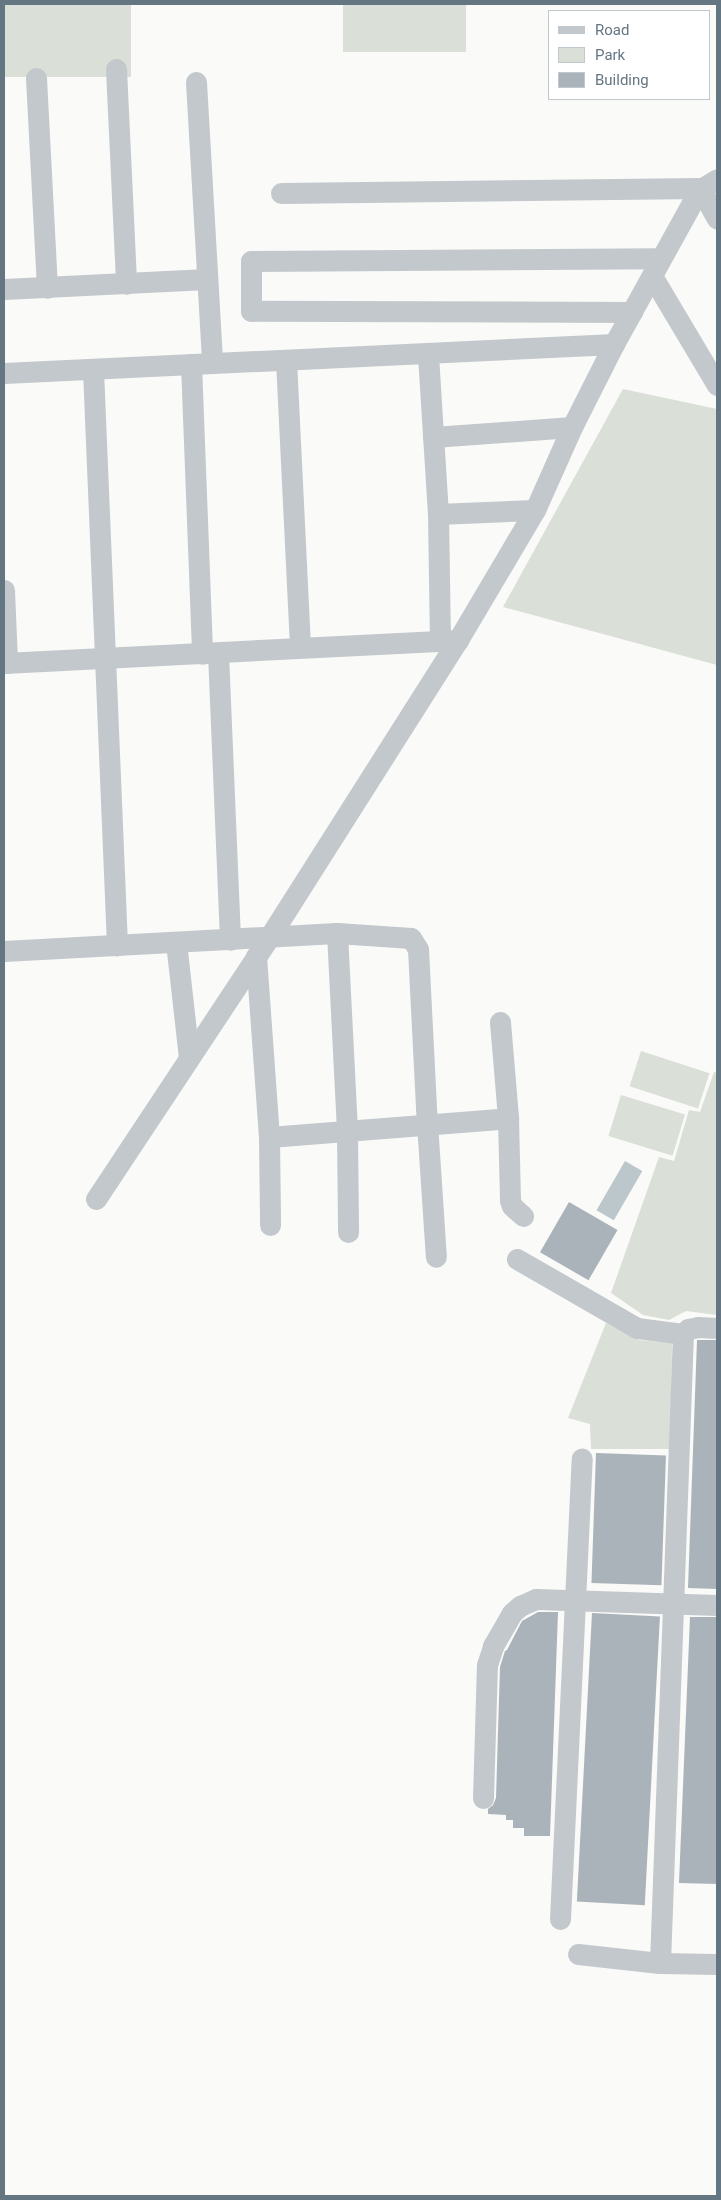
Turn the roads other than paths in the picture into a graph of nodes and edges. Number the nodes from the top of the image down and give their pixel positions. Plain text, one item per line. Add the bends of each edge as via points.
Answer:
1 (116, 69) dead end
2 (36, 78) dead end
3 (196, 82) dead end
4 (709, 184) edge
5 (281, 194) dead end
6 (717, 219) edge
7 (657, 267) junction
8 (207, 279) junction
9 (126, 284) junction
10 (47, 288) junction
11 (4, 289) edge
12 (632, 312) junction
13 (614, 344) junction
14 (428, 355) junction
15 (286, 360) junction
16 (202, 363) junction
17 (94, 370) junction
18 (4, 374) edge
19 (717, 385) edge
20 (572, 428) junction
21 (433, 437) junction
22 (535, 510) junction
23 (438, 514) junction
24 (4, 590) edge
25 (449, 640) junction
26 (300, 647) junction
27 (210, 653) junction
28 (104, 659) junction
29 (5, 663) edge
30 (337, 933) junction
31 (270, 936) junction
32 (230, 940) junction
33 (176, 942) junction
34 (117, 945) junction
35 (4, 951) edge
36 (256, 956) junction
37 (500, 1022) dead end
38 (189, 1057) junction
39 (508, 1118) junction
40 (427, 1125) junction
41 (347, 1132) junction
42 (269, 1137) junction
43 (96, 1199) dead end
44 (523, 1216) dead end
45 (270, 1225) dead end
46 (348, 1232) dead end
47 (436, 1257) dead end
48 (517, 1259) dead end
49 (717, 1328) edge
50 (683, 1334) junction
51 (582, 1459) dead end
52 (575, 1601) junction
53 (673, 1603) junction
54 (717, 1605) edge
55 (483, 1798) dead end
56 (560, 1919) dead end
57 (578, 1954) dead end
58 (660, 1963) junction
59 (717, 1964) edge

1 - 9 street
2 - 10 street
3 - 8 street
4 - 5 street
4 - 6 street
4 - 7 street
7 - 12 street
7 - 12 street via 251,261 251,311
7 - 19 street
8 - 9 street
8 - 16 street
9 - 10 street
10 - 11 street
12 - 13 street
13 - 14 street
13 - 20 street
14 - 15 street
14 - 21 street
15 - 16 street
15 - 26 street
16 - 17 street
16 - 27 street
17 - 18 street
17 - 28 street
20 - 21 street
20 - 22 street
21 - 23 street
22 - 23 street
22 - 25 street
23 - 25 street
24 - 29 street
25 - 26 street
25 - 31 street
26 - 27 street
27 - 28 street
27 - 32 street
28 - 29 street
28 - 34 street
30 - 31 street
30 - 40 street via 411,938 416,944
30 - 41 street
31 - 32 street
31 - 36 street
32 - 33 street
33 - 34 street
33 - 38 street
34 - 35 street
36 - 38 street
36 - 42 street
37 - 39 street
38 - 43 street
39 - 40 street
39 - 44 street via 510,1200
40 - 41 street
40 - 47 street
41 - 42 street
41 - 46 street
42 - 45 street
48 - 50 street via 637,1328
49 - 50 street via 698,1327
50 - 53 street
51 - 52 street
52 - 53 street
52 - 55 street via 536,1599 520,1606 512,1613 493,1646 487,1665
52 - 56 street
53 - 54 street
53 - 58 street
57 - 58 street
58 - 59 street

